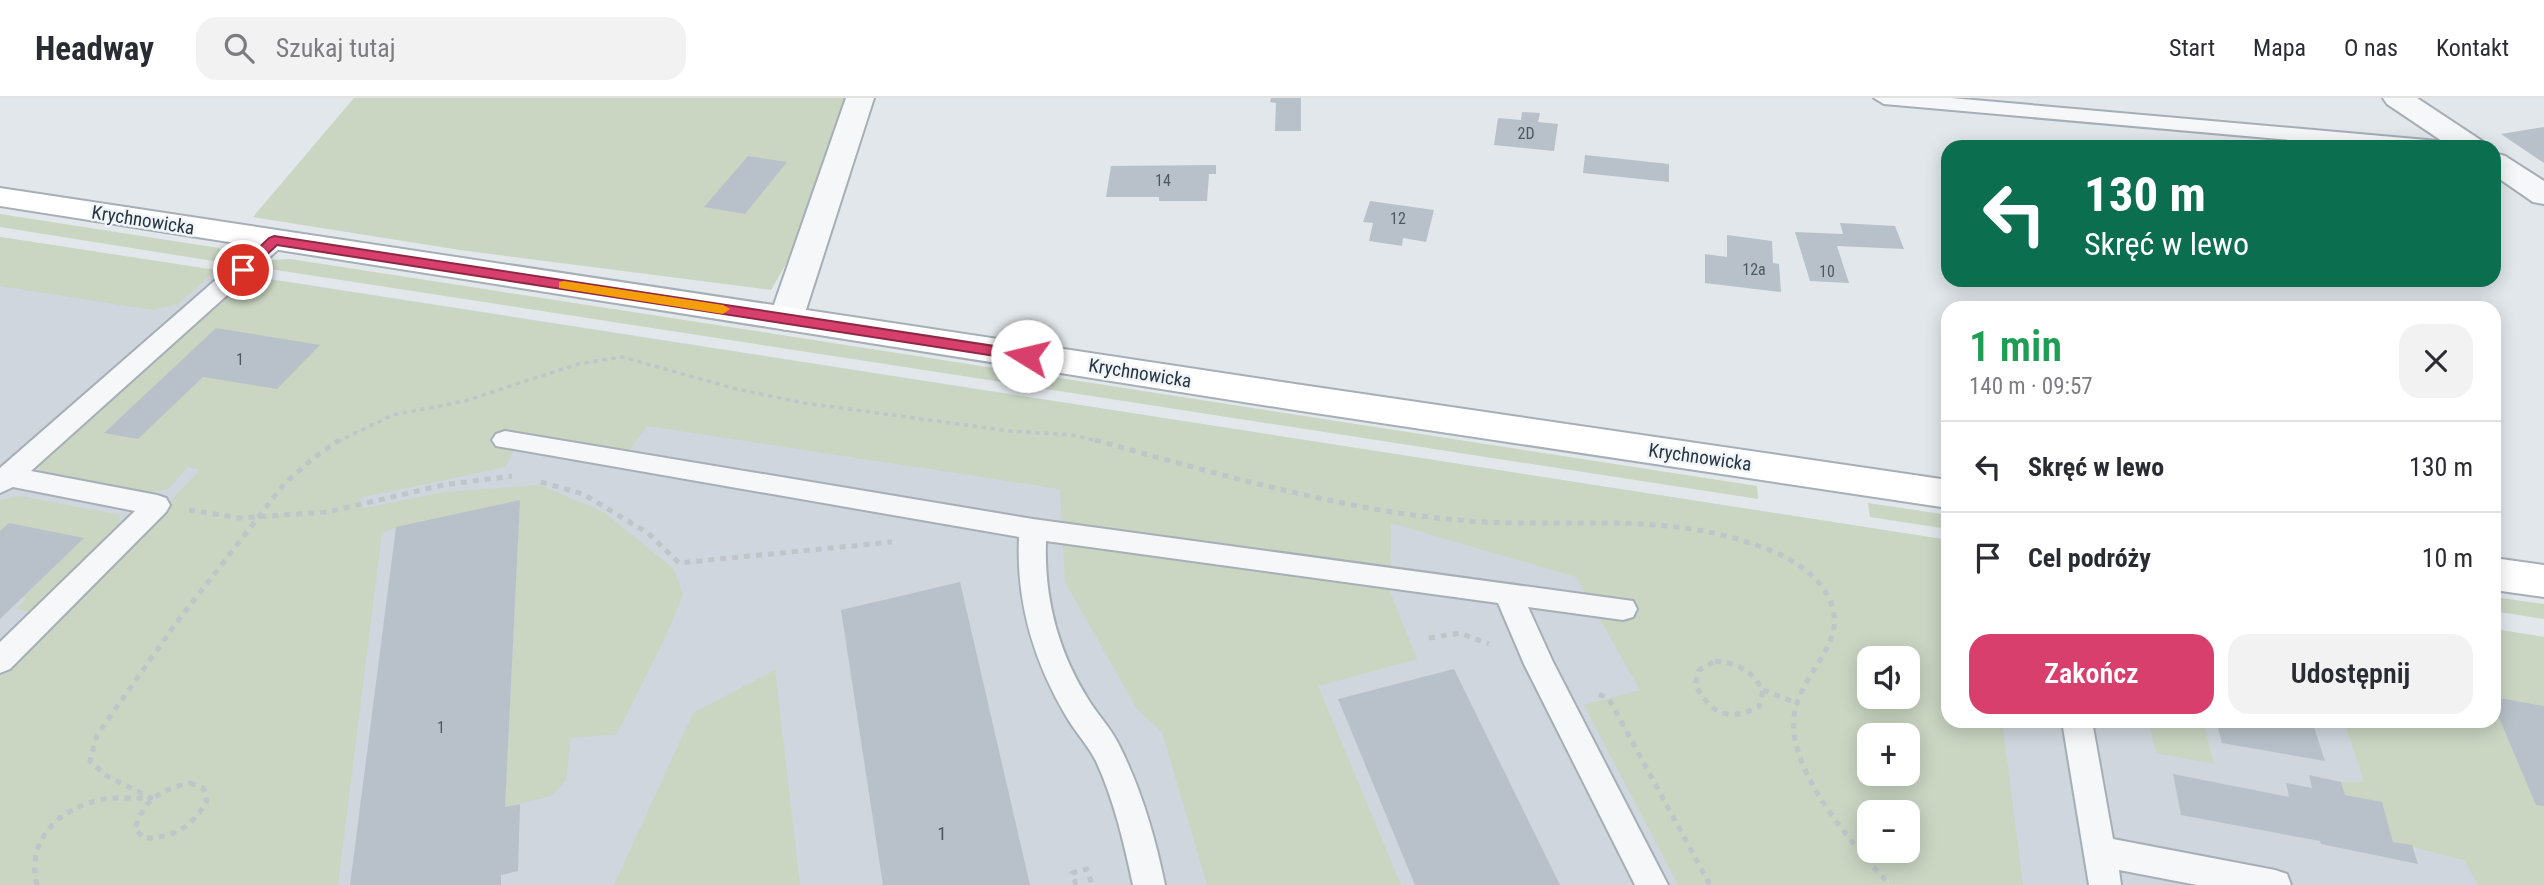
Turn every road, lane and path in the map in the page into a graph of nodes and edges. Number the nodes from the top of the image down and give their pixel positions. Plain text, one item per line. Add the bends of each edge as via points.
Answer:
1 (860, 98) edge
2 (1884, 98) edge
3 (2397, 98) edge
4 (2359, 140) edge
5 (2460, 140) edge
6 (2501, 167) edge
7 (2544, 195) edge
8 (0, 197) edge
9 (274, 241) junction
10 (786, 319) junction
11 (505, 440) dead end
12 (517, 475) dead end
13 (4, 479) edge
14 (530, 479) dead end
15 (1941, 493) edge
16 (157, 505) junction
17 (1033, 529) junction
18 (1728, 533) dead end
19 (898, 541) dead end
20 (2501, 575) edge
21 (2544, 581) edge
22 (1508, 593) junction
23 (1623, 609) dead end
24 (0, 661) edge
25 (1763, 690) junction
26 (1799, 704) junction
27 (2078, 728) edge
28 (203, 788) joint
29 (2099, 851) junction
30 (1076, 885) edge
31 (1092, 885) edge
32 (1149, 885) edge
33 (1652, 885) edge
34 (1890, 885) edge
35 (2105, 885) edge
36 (2274, 885) edge

1 - 10 street
2 - 4 lane
3 - 5 street
6 - 7 street
8 - 9 street, Krychnowicka
9 - 10 street, Krychnowicka
9 - 13 lane
10 - 15 street, Krychnowicka
11 - 17 lane
12 - 16 path via 443,485 328,512 240,518
13 - 16 lane
14 - 19 path via 583,494 648,533 679,563
16 - 24 lane
17 - 22 lane
17 - 32 lane via 1033,601 1047,653 1106,750 1132,810
18 - 26 path via 1792,560 1820,583 1836,612 1831,643
20 - 21 street
22 - 23 lane
22 - 33 lane via 1539,664
25 - 25 path via 1754,674 1735,663 1715,661 1699,670 1695,685 1704,702 1722,714 1743,716 1759,707
25 - 26 path
26 - 34 path via 1794,716 1797,747 1828,809
27 - 29 lane
28 - 28 path via 207,801 199,817 182,831 162,839 144,838 135,829 138,813 170,786 190,783
29 - 35 lane
29 - 36 lane
30 - 31 path via 1073,873 1087,869

